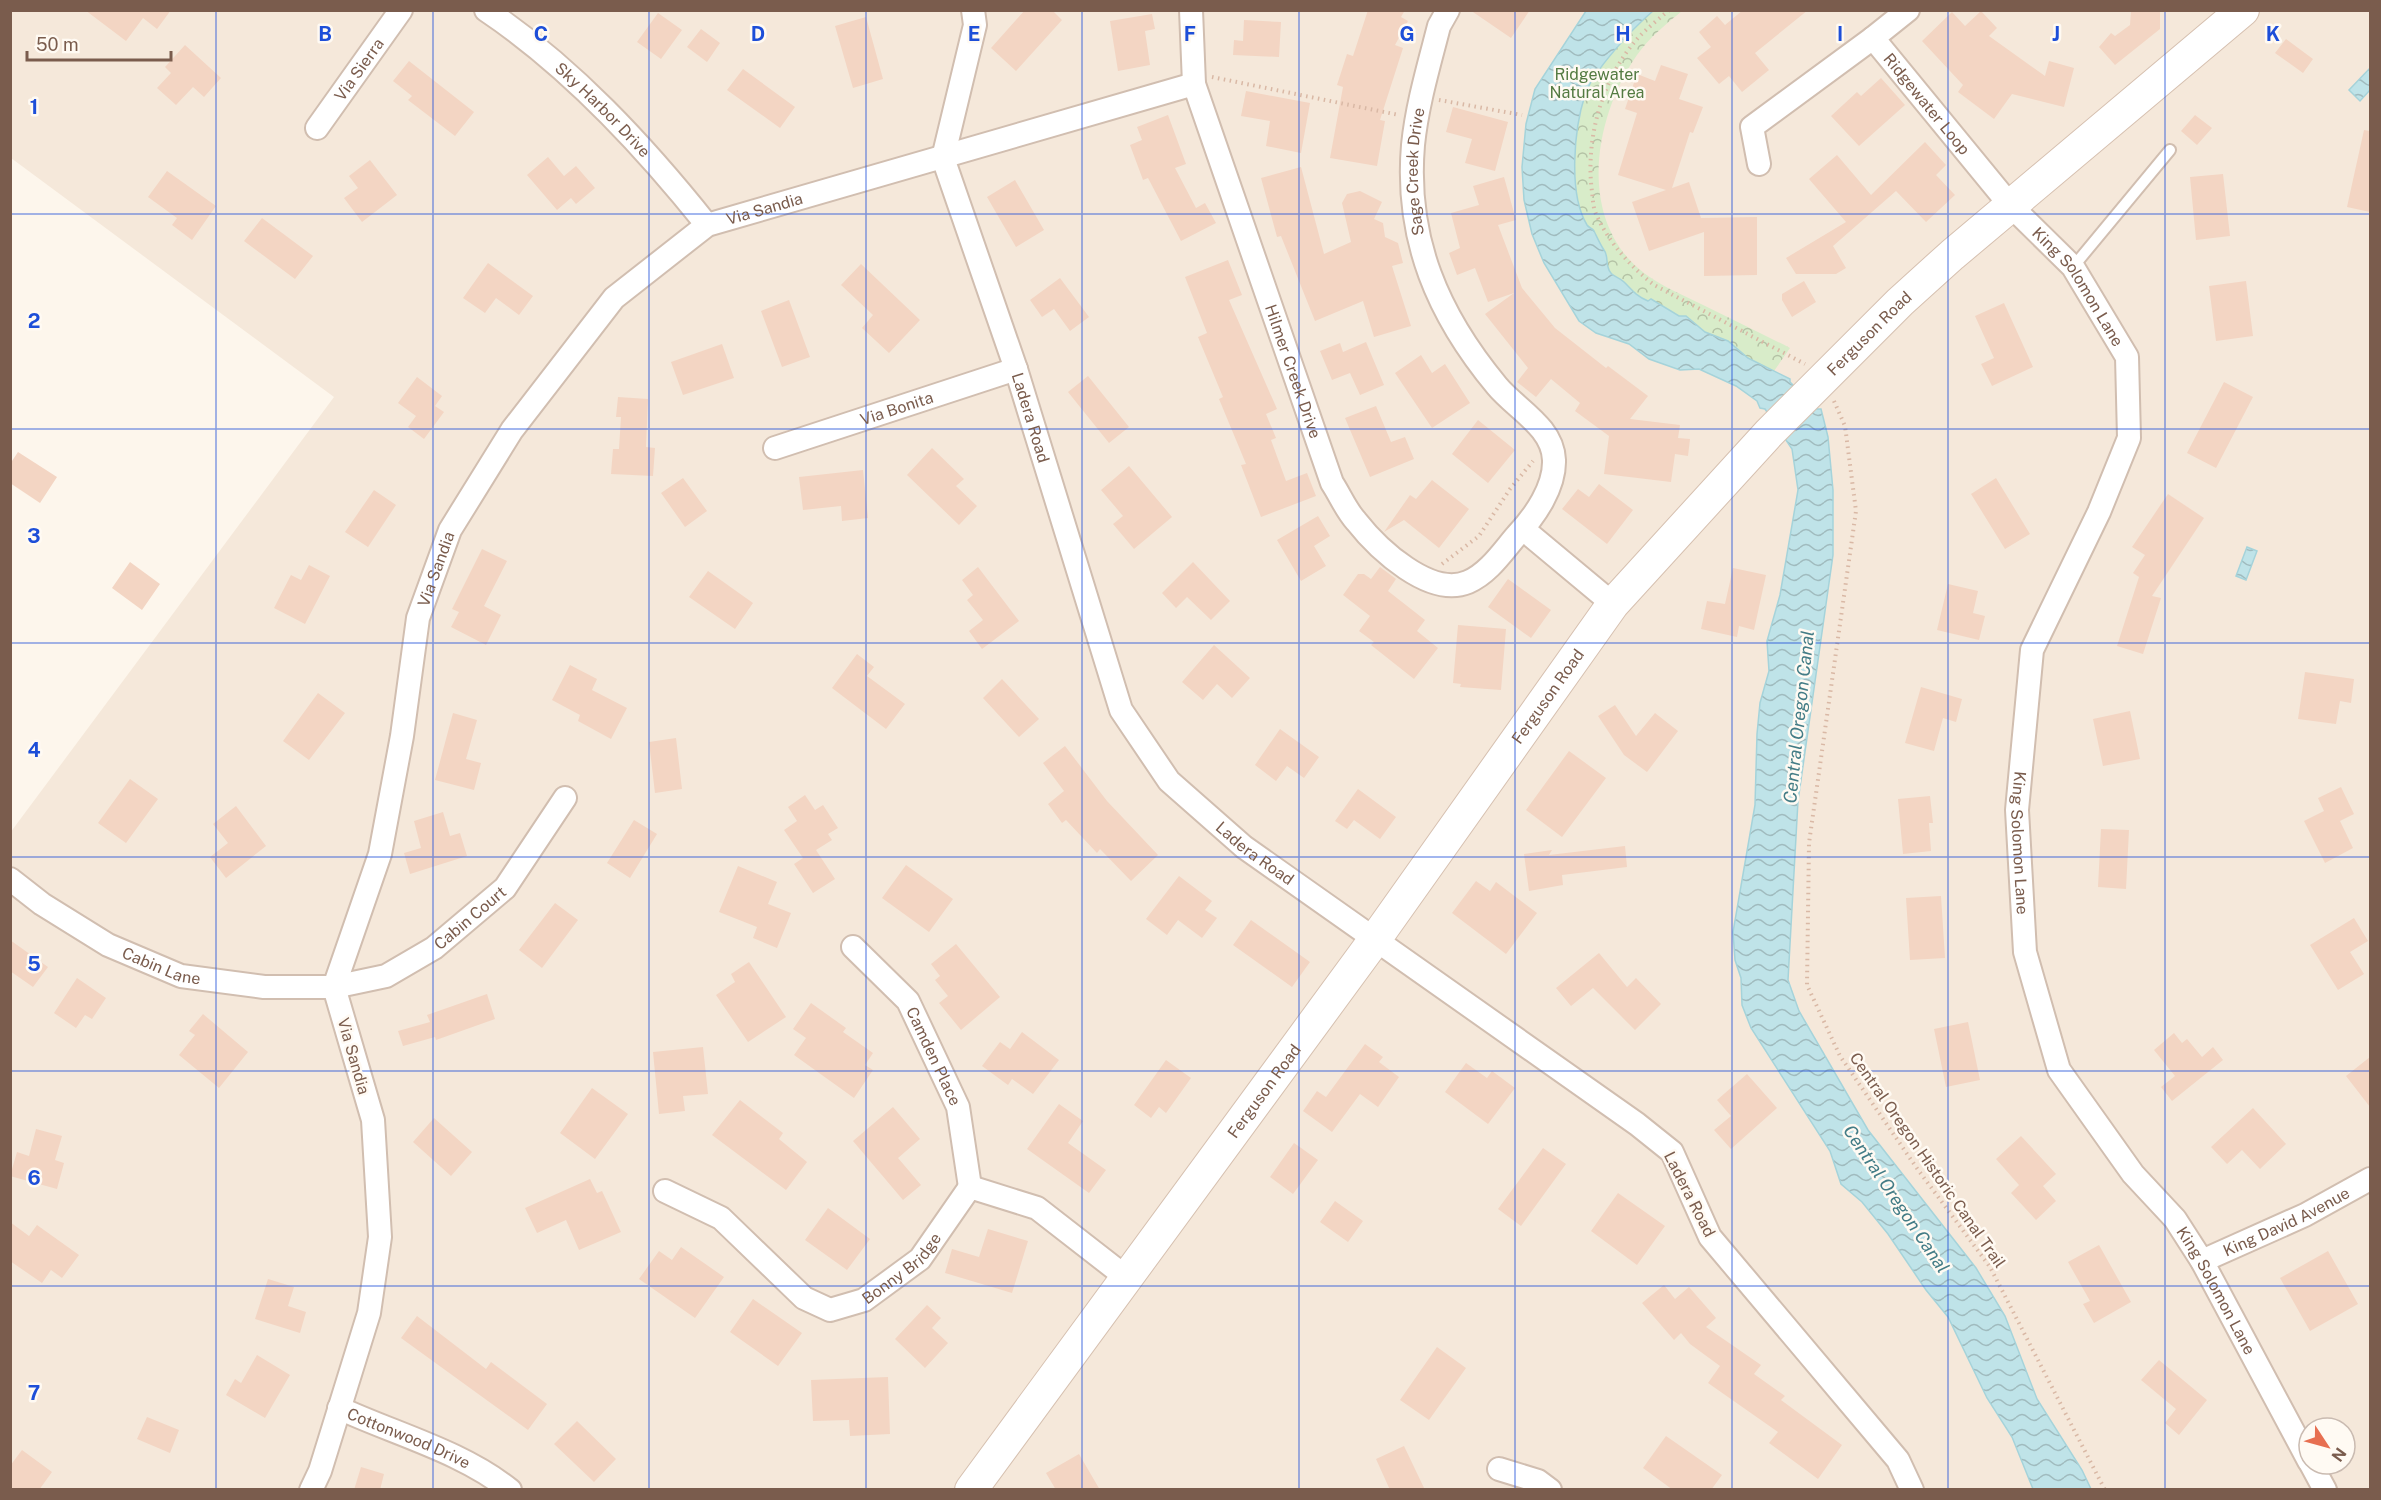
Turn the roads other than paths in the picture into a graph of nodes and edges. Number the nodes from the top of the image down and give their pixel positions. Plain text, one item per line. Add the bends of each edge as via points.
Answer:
1 (400, 10) edge
2 (486, 10) edge
3 (973, 10) edge
4 (1191, 10) edge
5 (1448, 10) edge
6 (1908, 10) edge
7 (2243, 10) edge
8 (1873, 39) junction
9 (1194, 79) junction
10 (317, 128) dead end
11 (2170, 150) dead end
12 (943, 158) junction
13 (1759, 164) dead end
14 (2010, 206) junction
15 (707, 225) junction
16 (2073, 267) junction
17 (1016, 369) junction
18 (775, 448) dead end
19 (1523, 529) junction
20 (1613, 604) junction
21 (565, 798) dead end
22 (10, 879) edge
23 (1376, 938) junction
24 (853, 947) dead end
25 (334, 987) junction
26 (2370, 1179) edge
27 (970, 1187) junction
28 (665, 1191) dead end
29 (2202, 1261) junction
30 (1127, 1278) junction
31 (339, 1408) junction
32 (2297, 1438) edge
33 (1499, 1469) dead end
34 (2318, 1476) edge
35 (311, 1490) edge
36 (510, 1490) edge
37 (971, 1490) edge
38 (1550, 1490) edge
39 (1912, 1490) edge
40 (2325, 1490) edge

1 - 10 street, Via Sierra
2 - 15 street, Sky Harbor Drive via 586,92 671,179
3 - 12 street via 975,26
4 - 9 street, Hilmer Creek Drive
5 - 19 street, Sage Creek Drive via 1439,26 1419,107 1413,146 1415,219 1422,257 1463,342 1499,388 1533,419 1554,456 1554,472 1543,499
6 - 8 street, Ridgewater Loop
7 - 14 street, Ferguson Road
8 - 13 street via 1752,127
8 - 14 street, Ridgewater Loop
9 - 12 street, Via Sandia
9 - 19 street, Hilmer Creek Drive via 1332,483 1356,521 1422,578 1453,586 1482,574
11 - 16 lane
12 - 15 street, Via Sandia
12 - 17 street, Ladera Road
14 - 16 street, King Solomon Lane
14 - 20 street, Ferguson Road via 1900,302 1816,384
15 - 25 street, Via Sandia via 614,298 512,430 450,530 418,618 380,854
16 - 29 street, King Solomon Lane via 2127,357 2128,438 2099,512 2032,650 2017,810 2025,952 2059,1070 2133,1174 2175,1219
17 - 18 street, Via Bonita
17 - 23 street, Ladera Road via 1121,710 1169,781 1244,847
19 - 20 street
20 - 23 street, Ferguson Road
21 - 25 street, Cabin Court via 505,888 434,948 386,976
22 - 25 street, Cabin Lane via 108,945 181,976 264,987
23 - 30 street, Ferguson Road
23 - 39 street, Ladera Road via 1672,1152 1710,1237 1898,1460
24 - 27 street, Camden Place via 908,1001 958,1107
25 - 31 street, Via Sandia via 373,1120 380,1237 369,1313
26 - 29 street, King David Avenue via 2305,1215
27 - 28 street, Bonny Bridge via 920,1259 864,1300 830,1310 804,1298 721,1218
27 - 30 street via 1037,1208
29 - 32 street, King Solomon Lane
30 - 37 street, Ferguson Road
31 - 35 street, Via Sandia
31 - 36 street, Cottonwood Drive via 422,1442
33 - 38 street via 1538,1481
34 - 40 street, King Solomon Lane

